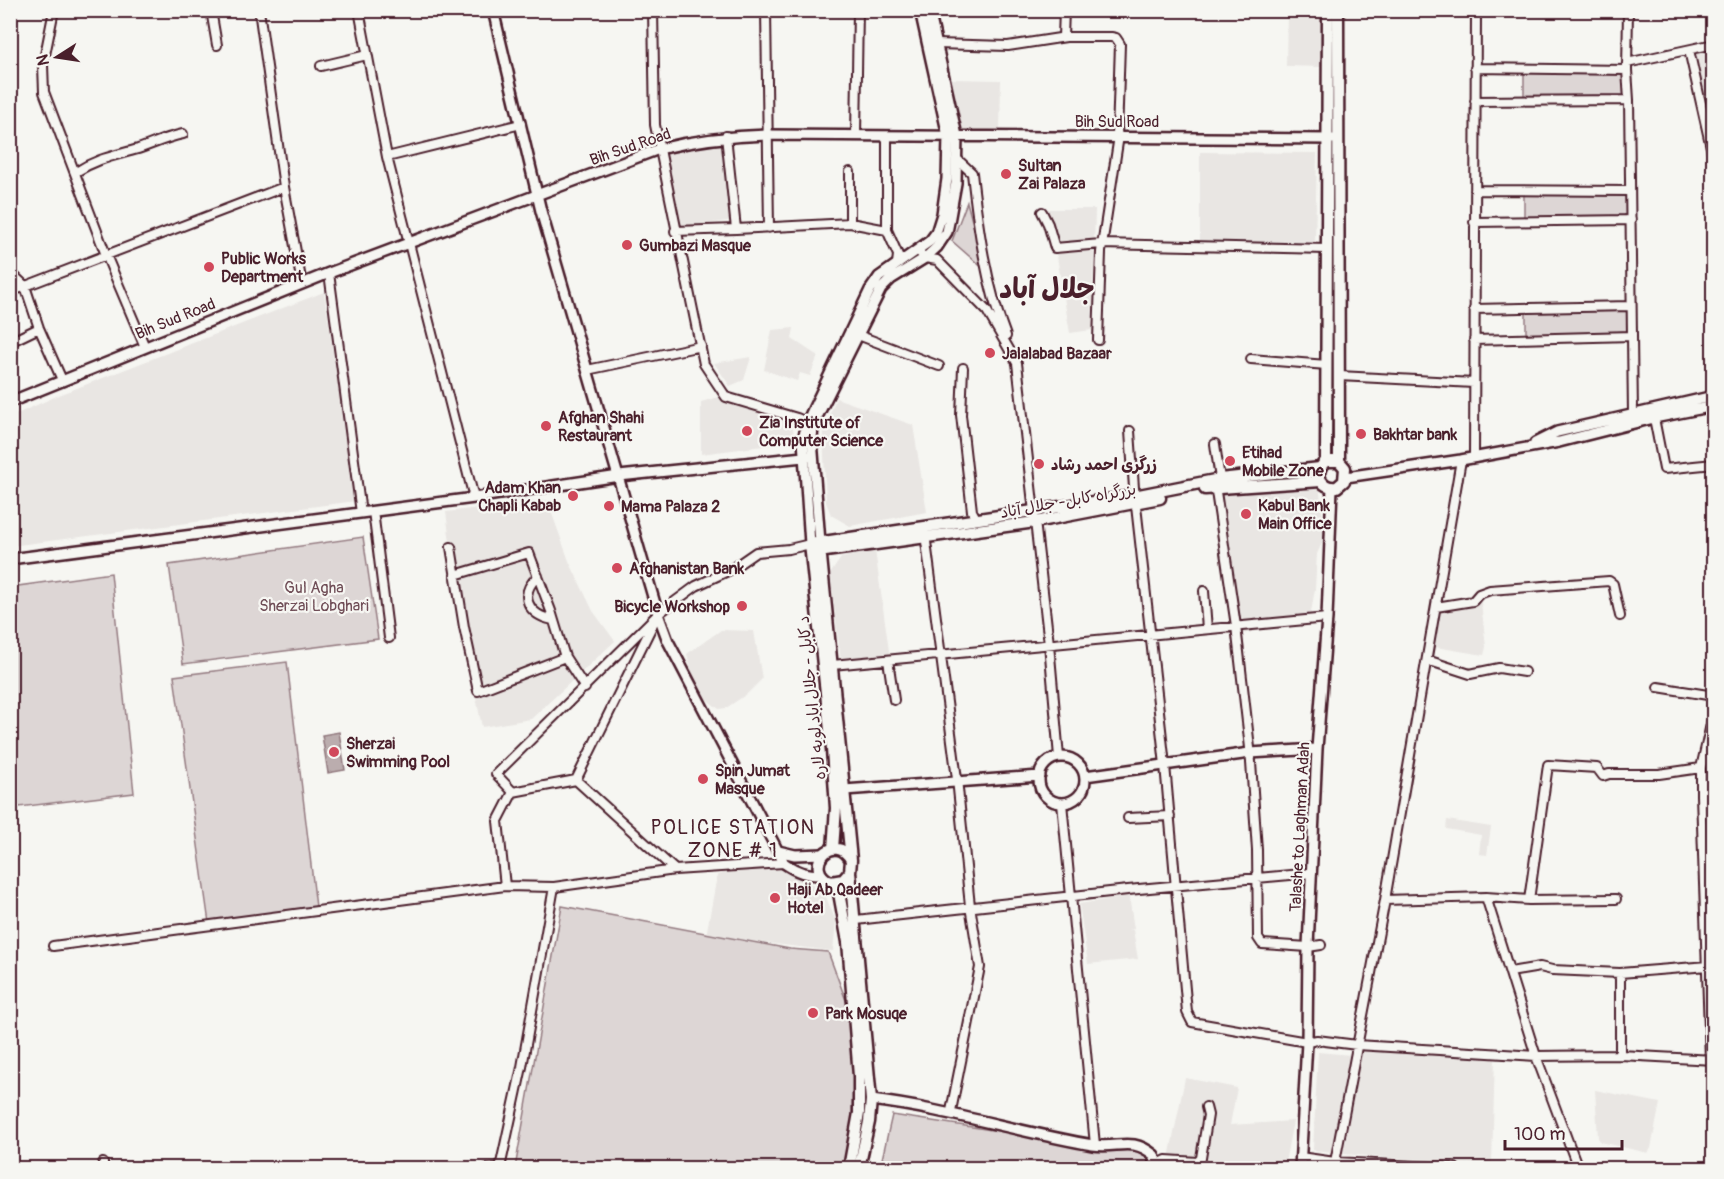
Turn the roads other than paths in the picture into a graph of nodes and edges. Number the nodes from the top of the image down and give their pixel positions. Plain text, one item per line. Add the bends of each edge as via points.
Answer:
1 (54, 10) edge
2 (211, 10) edge
3 (259, 10) edge
4 (359, 10) edge
5 (493, 10) edge
6 (652, 10) edge
7 (766, 10) edge
8 (858, 10) edge
9 (921, 10) edge
10 (929, 10) edge
11 (1064, 10) edge
12 (1329, 10) edge
13 (1338, 10) edge
14 (1476, 10) edge
15 (1628, 10) edge
16 (1066, 37) junction
17 (936, 44) junction
18 (1713, 44) edge
19 (217, 45) dead end
20 (1689, 50) junction
21 (367, 56) junction
22 (321, 66) dead end
23 (1627, 67) junction
24 (1475, 68) junction
25 (1629, 100) junction
26 (1475, 101) junction
27 (521, 124) junction
28 (183, 134) dead end
29 (767, 135) junction
30 (856, 135) junction
31 (726, 136) junction
32 (887, 136) junction
33 (953, 136) junction
34 (1119, 136) junction
35 (1333, 139) junction
36 (659, 149) junction
37 (387, 157) junction
38 (957, 159) junction
39 (1713, 161) edge
40 (76, 172) junction
41 (850, 172) dead end
42 (284, 187) junction
43 (1475, 190) junction
44 (1630, 191) junction
45 (537, 195) junction
46 (1042, 212) dead end
47 (1631, 220) junction
48 (1474, 222) junction
49 (850, 223) junction
50 (769, 228) junction
51 (736, 229) junction
52 (886, 230) junction
53 (675, 231) junction
54 (410, 242) junction
55 (1101, 244) junction
56 (1327, 249) junction
57 (922, 254) junction
58 (106, 255) junction
59 (897, 264) junction
60 (10, 272) edge
61 (329, 273) junction
62 (302, 284) junction
63 (25, 286) junction
64 (10, 292) edge
65 (1631, 306) junction
66 (1474, 309) junction
67 (39, 328) junction
68 (858, 335) junction
69 (1632, 336) junction
70 (1098, 340) dead end
71 (1474, 340) junction
72 (10, 342) edge
73 (701, 346) junction
74 (144, 347) junction
75 (1251, 359) dead end
76 (1017, 363) junction
77 (1327, 365) junction
78 (939, 366) dead end
79 (963, 368) dead end
80 (587, 370) junction
81 (1339, 376) junction
82 (62, 380) junction
83 (1474, 383) junction
84 (1713, 396) edge
85 (10, 402) edge
86 (1713, 406) edge
87 (1632, 414) junction
88 (1654, 418) junction
89 (810, 424) junction
90 (1130, 431) dead end
91 (1215, 444) dead end
92 (1527, 447) junction
93 (808, 457) junction
94 (1474, 458) junction
95 (1461, 460) junction
96 (1339, 461) junction
97 (1713, 464) edge
98 (1323, 465) junction
99 (619, 476) junction
100 (1346, 477) junction
101 (1321, 481) junction
102 (1217, 482) junction
103 (1332, 487) junction
104 (474, 498) junction
105 (1135, 500) junction
106 (373, 511) junction
107 (362, 513) junction
108 (1034, 517) junction
109 (977, 520) junction
110 (925, 533) junction
111 (451, 548) dead end
112 (815, 548) junction
113 (10, 559) edge
114 (455, 575) junction
115 (538, 576) junction
116 (1204, 591) dead end
117 (1436, 607) junction
118 (658, 614) junction
119 (1620, 616) dead end
120 (1327, 618) junction
121 (554, 620) junction
122 (1236, 626) junction
123 (1207, 629) junction
124 (1151, 634) junction
125 (389, 638) dead end
126 (1049, 644) junction
127 (942, 654) junction
128 (565, 657) junction
129 (888, 660) junction
130 (1427, 660) junction
131 (832, 665) junction
132 (1524, 672) dead end
133 (1658, 687) dead end
134 (585, 688) junction
135 (1713, 696) edge
136 (894, 700) dead end
137 (1713, 711) edge
138 (1317, 749) junction
139 (1250, 753) junction
140 (1059, 757) junction
141 (1165, 765) junction
142 (1701, 768) junction
143 (1040, 776) junction
144 (1085, 776) junction
145 (576, 780) junction
146 (957, 782) junction
147 (844, 790) junction
148 (513, 792) junction
149 (1062, 803) junction
150 (1170, 816) junction
151 (1128, 818) dead end
152 (778, 851) junction
153 (828, 851) junction
154 (851, 861) junction
155 (784, 863) junction
156 (675, 870) junction
157 (850, 872) junction
158 (1312, 873) junction
159 (822, 875) junction
160 (1257, 879) junction
161 (837, 882) junction
162 (505, 886) junction
163 (554, 886) junction
164 (1175, 886) junction
165 (1072, 896) junction
166 (1486, 897) junction
167 (1616, 899) dead end
168 (1385, 900) junction
169 (1528, 900) junction
170 (970, 906) junction
171 (856, 920) junction
172 (1321, 945) dead end
173 (53, 946) dead end
174 (1308, 946) junction
175 (1708, 966) junction
176 (1510, 972) junction
177 (1620, 973) junction
178 (1307, 1042) junction
179 (1357, 1045) junction
180 (1620, 1055) junction
181 (1536, 1056) junction
182 (1712, 1060) edge
183 (871, 1100) junction
184 (1206, 1107) dead end
185 (952, 1113) junction
186 (1095, 1145) junction
187 (1154, 1155) junction
188 (1300, 1157) junction
189 (1335, 1162) junction
190 (489, 1168) edge
191 (500, 1168) edge
192 (849, 1168) edge
193 (859, 1168) edge
194 (1154, 1168) edge
195 (1300, 1168) edge
196 (1455, 1168) edge
197 (1578, 1168) edge

1 - 40 street via 42,65 44,92
2 - 19 street
3 - 42 street
4 - 21 street
5 - 27 main road
6 - 36 street
7 - 29 street
8 - 30 street
9 - 33 main road
10 - 17 main road
11 - 16 street
12 - 35 highway
13 - 35 highway
14 - 24 street
15 - 23 street
16 - 17 street via 1008,46
16 - 34 street via 1111,37 1120,44
17 - 33 main road
18 - 20 street
20 - 23 street
20 - 39 street
21 - 22 street
21 - 37 street
23 - 24 street
23 - 25 street
24 - 26 street
25 - 26 street
25 - 44 street
26 - 43 street
27 - 37 street
27 - 45 main road
28 - 40 street via 92,162
29 - 30 main road, Bih Sud Road
29 - 31 main road, Bih Sud Road
29 - 50 street
30 - 32 main road, Bih Sud Road
31 - 36 main road, Bih Sud Road
31 - 51 street
32 - 33 main road, Bih Sud Road
32 - 52 street
33 - 34 main road, Bih Sud Road
33 - 38 main road
33 - 57 main road via 940,223
34 - 35 main road, Bih Sud Road
34 - 55 street
35 - 56 highway
35 - 81 highway
36 - 45 main road, Bih Sud Road
36 - 53 street
37 - 54 street
38 - 57 main road via 947,232 937,247
38 - 76 street via 972,173 993,300
40 - 58 street
41 - 49 street
42 - 58 street
42 - 62 street
43 - 44 street
43 - 48 street
44 - 47 street
45 - 54 main road, Bih Sud Road
45 - 80 main road
46 - 55 street via 1055,248
47 - 48 street
47 - 65 street
48 - 66 street
49 - 50 street
49 - 52 street
50 - 51 street
51 - 53 street
52 - 59 street via 898,255
53 - 73 street
54 - 61 main road, Bih Sud Road
54 - 104 street
55 - 56 street
55 - 70 street
56 - 77 highway
57 - 59 main road
57 - 68 main road via 881,289
57 - 76 street via 937,260 987,311
58 - 63 street
58 - 74 street
59 - 89 main road via 879,277 870,290
60 - 63 street
61 - 62 main road, Bih Sud Road
61 - 107 street
62 - 74 main road, Bih Sud Road
63 - 64 street
63 - 67 street
65 - 66 street
65 - 69 street
66 - 71 street
67 - 72 street
67 - 82 street
68 - 78 street
68 - 89 main road
69 - 71 street
69 - 87 street
71 - 83 street
73 - 80 street
73 - 89 street via 704,364 726,397
74 - 82 main road, Bih Sud Road
75 - 77 street
76 - 108 street
77 - 98 highway
79 - 109 street via 962,427 972,511
80 - 99 main road
81 - 83 street
81 - 96 highway
82 - 85 main road, Bih Sud Road
83 - 94 street
84 - 87 main road
86 - 88 main road
87 - 92 main road via 1557,432
88 - 92 main road
88 - 97 street via 1664,469
89 - 93 main road via 803,440
90 - 105 street
91 - 102 street
92 - 94 main road
93 - 99 main road
93 - 112 main road
94 - 95 main road
95 - 100 main road
95 - 117 street
96 - 98 highway
96 - 100 highway
98 - 101 highway
98 - 102 highway, بزرگراه کابل- جلال آباد
99 - 104 main road
99 - 118 main road
100 - 103 highway
101 - 102 highway, بزرگراه کابل- جلال آباد
101 - 103 highway
102 - 105 highway, بزرگراه کابل- جلال آباد
102 - 122 street
103 - 120 main road, Talashe to Laghman Adah
104 - 106 main road
105 - 108 highway, بزرگراه کابل- جلال آباد
105 - 124 street
106 - 107 main road
106 - 125 street
107 - 113 main road
108 - 109 highway, بزرگراه کابل- جلال آباد
108 - 110 highway, بزرگراه کابل- جلال آباد
108 - 126 street
109 - 110 highway, بزرگراه کابل- جلال آباد
110 - 112 highway, بزرگراه کابل- جلال آباد
110 - 127 street
111 - 114 street
112 - 118 street via 756,552 696,586
112 - 131 highway
112 - 153 highway, د کابل - جلال اباد لویه لاره via 836,808
114 - 115 street via 529,553
114 - 128 street via 478,691
115 - 121 street
115 - 121 street via 528,589 529,605 535,614
116 - 123 street
117 - 119 street via 1473,601 1490,590 1609,581
117 - 130 street
118 - 134 street
118 - 145 street
118 - 152 main road via 668,641
120 - 122 street
120 - 138 main road, Talashe to Laghman Adah
121 - 128 street
122 - 123 street
122 - 139 street
123 - 124 street
124 - 126 street
124 - 141 street
126 - 127 street
126 - 140 street
127 - 129 street
127 - 146 street
128 - 134 street
129 - 131 street
129 - 136 street
130 - 132 street via 1470,674 1499,668
130 - 168 street
131 - 147 highway
133 - 135 street
134 - 148 street via 496,774
137 - 142 street
138 - 139 main road
138 - 158 main road, Talashe to Laghman Adah
139 - 141 main road
139 - 160 street
140 - 143 main road via 1046,764
140 - 144 main road via 1076,761
141 - 144 main road
141 - 150 street
142 - 169 street via 1603,776 1597,768 1548,765
142 - 175 street
143 - 146 main road
143 - 149 main road via 1047,796
144 - 149 main road via 1082,791
145 - 148 street
145 - 156 street
146 - 147 main road
146 - 170 street
147 - 154 highway
148 - 162 street via 498,821
149 - 165 street
150 - 151 street
150 - 164 street
152 - 153 main road via 795,855
152 - 155 main road
153 - 154 highway via 844,852
153 - 159 highway via 819,864
154 - 157 highway
155 - 156 street
155 - 159 main road via 796,872
156 - 163 street
157 - 161 highway
157 - 171 highway
158 - 160 street
158 - 174 main road, Talashe to Laghman Adah
159 - 161 highway
160 - 164 street
160 - 174 street via 1258,938 1262,944
161 - 192 highway via 848,942 859,1076 859,1113
162 - 163 street
162 - 173 street
163 - 191 street
164 - 165 street
164 - 178 street via 1187,1012 1192,1022
165 - 170 street
165 - 186 street
166 - 168 street
166 - 169 street
166 - 176 street
167 - 169 street
168 - 179 street
170 - 171 street
170 - 185 street via 980,967
171 - 183 highway
172 - 174 street
174 - 178 main road, Talashe to Laghman Adah
175 - 177 street
175 - 182 street
176 - 177 street via 1540,967
176 - 181 street
177 - 180 street
178 - 179 street
178 - 188 main road, Talashe to Laghman Adah
179 - 181 street
179 - 189 street
180 - 181 street
180 - 182 street
181 - 197 street
183 - 185 main road
183 - 193 highway
184 - 187 street via 1208,1115 1198,1162 1166,1160 1158,1164
185 - 186 main road
186 - 187 main road via 1140,1144
187 - 194 main road
188 - 189 street
188 - 195 main road, Talashe to Laghman Adah
189 - 196 street
190 - 191 street

